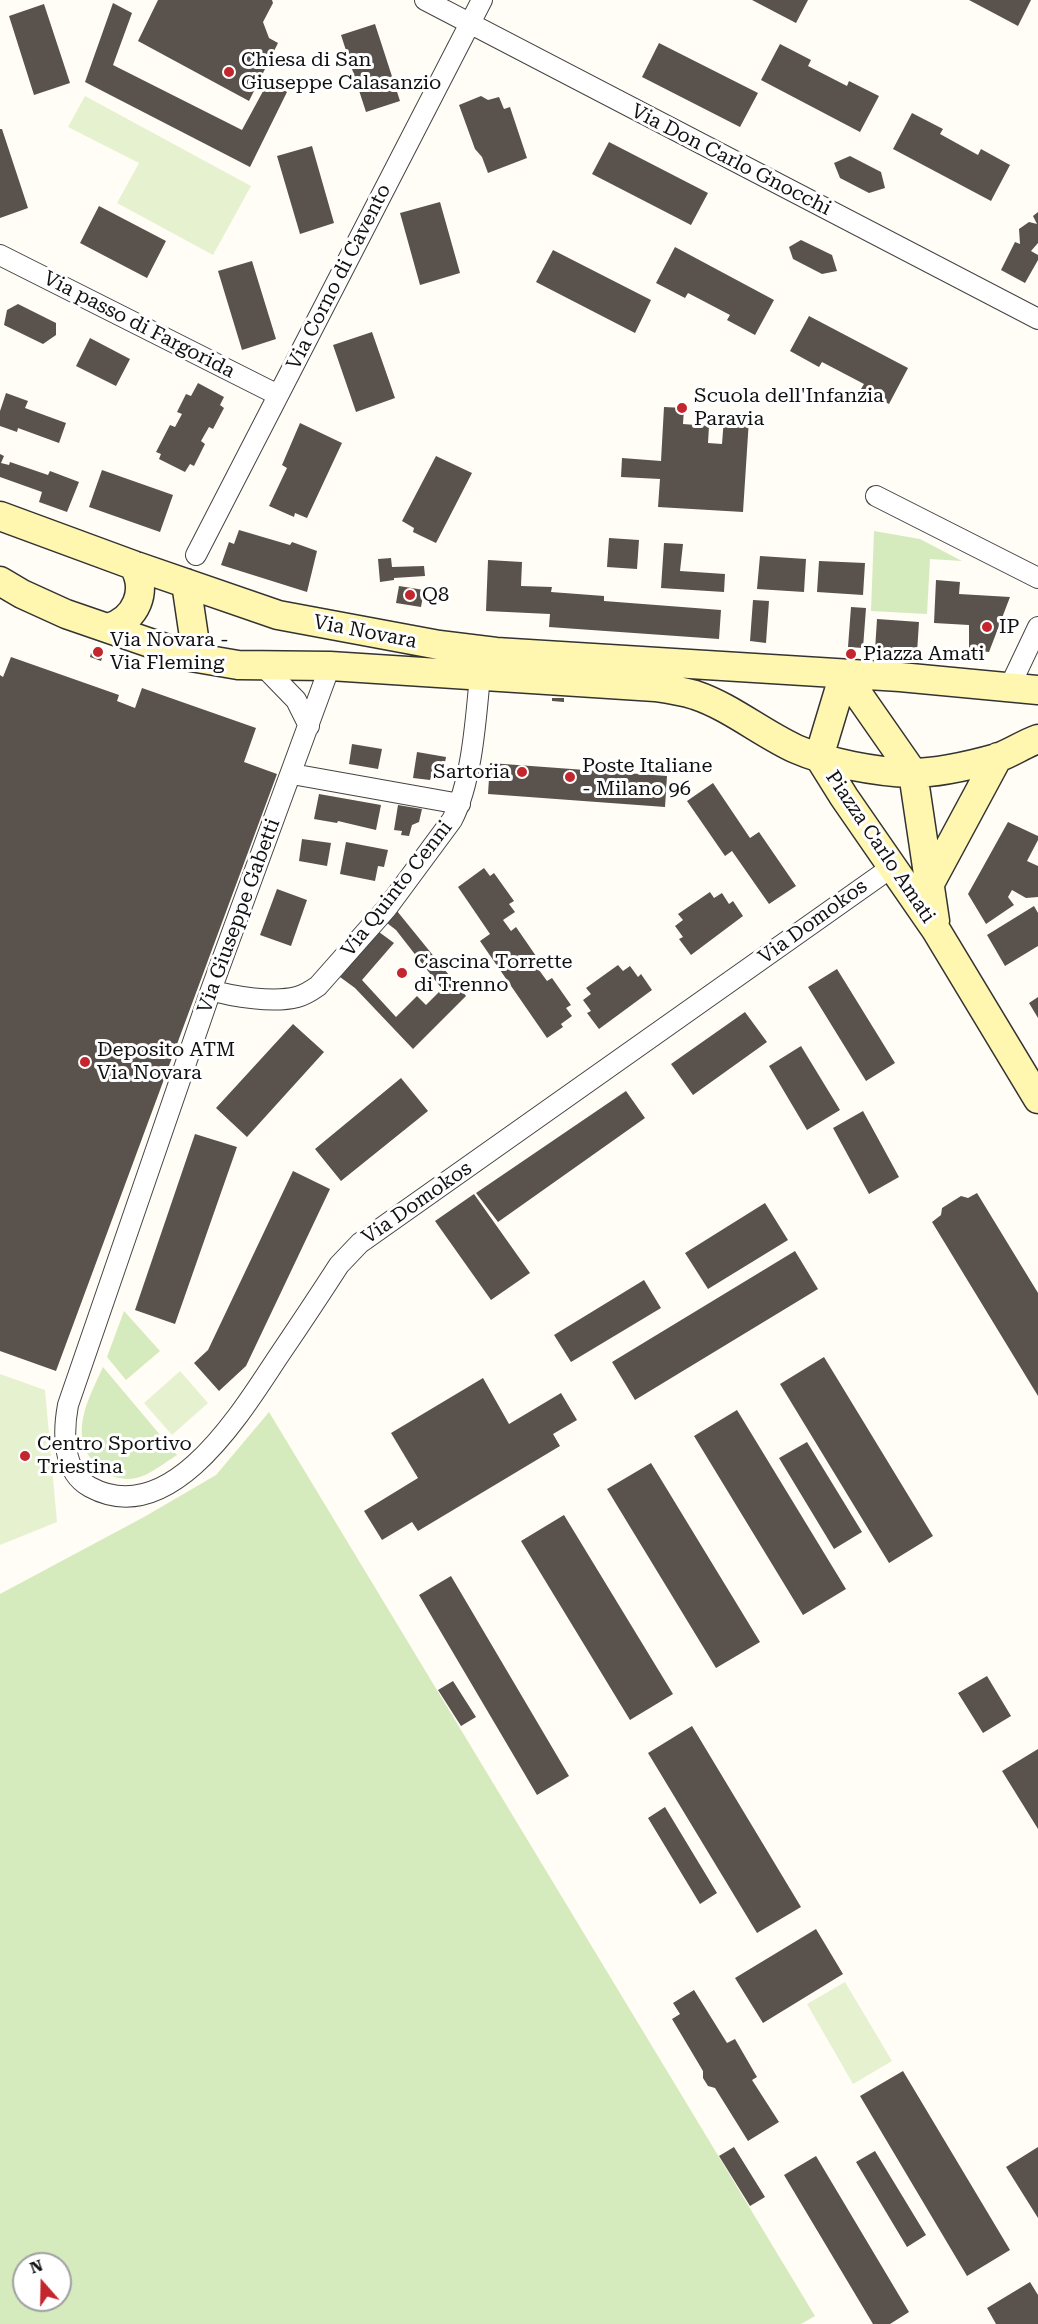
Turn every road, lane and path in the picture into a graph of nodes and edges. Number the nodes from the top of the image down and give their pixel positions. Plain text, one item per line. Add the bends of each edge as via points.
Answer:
1 (424, 0) edge
2 (482, 0) edge
3 (468, 24) junction
4 (0, 255) edge
5 (1038, 319) edge
6 (278, 396) junction
7 (876, 496) dead end
8 (0, 516) edge
9 (196, 555) dead end
10 (133, 565) junction
11 (1038, 578) edge
12 (186, 583) junction
13 (7, 592) edge
14 (1038, 627) edge
15 (108, 628) junction
16 (191, 657) junction
17 (263, 666) junction
18 (330, 666) junction
19 (844, 674) junction
20 (480, 675) junction
21 (655, 687) joint
22 (1009, 688) junction
23 (1038, 690) edge
24 (309, 726) junction
25 (1038, 739) edge
26 (819, 757) junction
27 (998, 757) junction
28 (913, 773) junction
29 (292, 774) junction
30 (460, 804) junction
31 (892, 867) junction
32 (928, 887) junction
33 (936, 930) junction
34 (211, 990) junction
35 (1038, 1099) edge
36 (76, 1377) joint

1 - 3 street, Via Don Carlo Gnocchi
2 - 3 street, Via Corno di Cavento
3 - 5 street, Via Don Carlo Gnocchi
3 - 6 street, Via Corno di Cavento
4 - 6 street, Via passo di Fargorida
6 - 9 street, Via Corno di Cavento
7 - 11 street
8 - 10 street, Via Novara
10 - 12 street, Via Novara
10 - 15 street via 141,582 139,600 130,616 120,625
12 - 16 street via 194,637
12 - 19 street, Via Novara via 278,615 439,645
13 - 15 street, Via Novara
14 - 22 street
15 - 16 street, Via Novara
16 - 17 street, Via Novara
17 - 18 street, Via Novara
17 - 24 street via 296,700
18 - 20 street, Via Novara
18 - 24 street, Via Giuseppe Gabetti
19 - 22 street
19 - 26 street, Piazza Carlo Amati
19 - 28 street, Piazza Carlo Amati
20 - 21 street, Via Novara
20 - 30 street, Via Quinto Cenni
21 - 26 street, Piazza Carlo Amati via 709,700 796,749
22 - 23 street
24 - 29 street, Via Giuseppe Gabetti
25 - 27 street
26 - 28 street, Piazza Carlo Amati
26 - 31 street, Piazza Carlo Amati
27 - 28 street, Piazza Carlo Amati
27 - 32 street, Piazza Carlo Amati
28 - 32 street, Piazza Carlo Amati
29 - 30 street
29 - 34 street, Via Giuseppe Gabetti
30 - 34 street, Via Quinto Cenni via 387,908 318,986 298,997 283,999
31 - 33 street, Piazza Carlo Amati
31 - 36 street, Via Domokos via 360,1243 339,1265 223,1437 172,1480 150,1492 119,1498 96,1490 76,1476 65,1435
32 - 33 street, Piazza Carlo Amati
33 - 35 street
34 - 36 street, Via Giuseppe Gabetti

